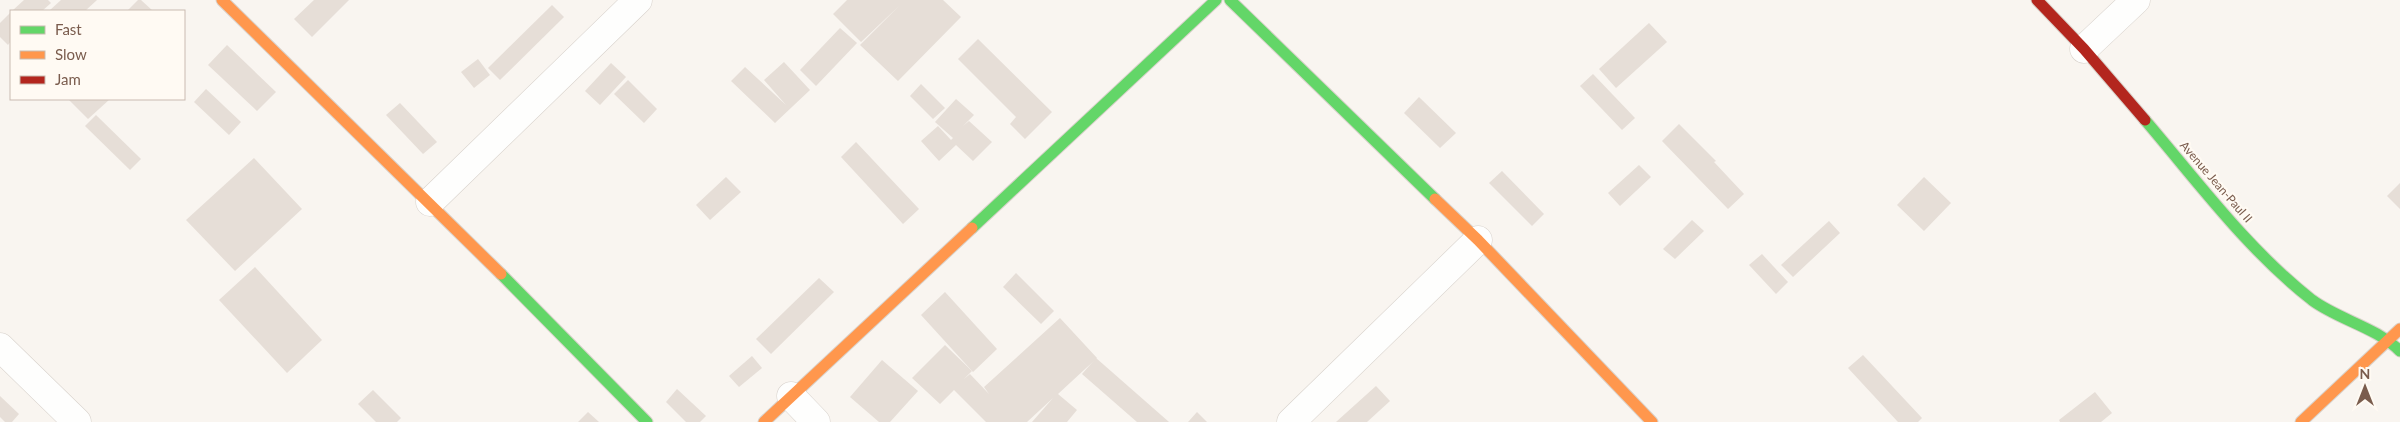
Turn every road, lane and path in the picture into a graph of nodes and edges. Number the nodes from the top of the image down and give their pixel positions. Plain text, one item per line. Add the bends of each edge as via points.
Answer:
1 (222, 0) edge
2 (638, 0) edge
3 (1216, 0) edge
4 (1230, 0) edge
5 (2037, 0) edge
6 (2136, 0) edge
7 (2084, 49) junction
8 (430, 202) junction
9 (1478, 240) junction
10 (2400, 329) edge
11 (2389, 340) junction
12 (0, 347) edge
13 (2400, 351) edge
14 (791, 396) junction
15 (76, 422) edge
16 (647, 422) edge
17 (764, 422) edge
18 (816, 422) edge
19 (1291, 422) edge
20 (1652, 422) edge
21 (2301, 422) edge

1 - 8 street
2 - 8 street
3 - 14 street
4 - 9 street
5 - 7 street, Avenue Jean-Paul II
6 - 7 street
7 - 11 street, Avenue Jean-Paul II via 2262,257 2314,301
8 - 16 street
9 - 19 street
9 - 20 street
10 - 11 street
11 - 13 street, Avenue Jean-Paul II
11 - 21 street
12 - 15 street
14 - 17 street
14 - 18 street

